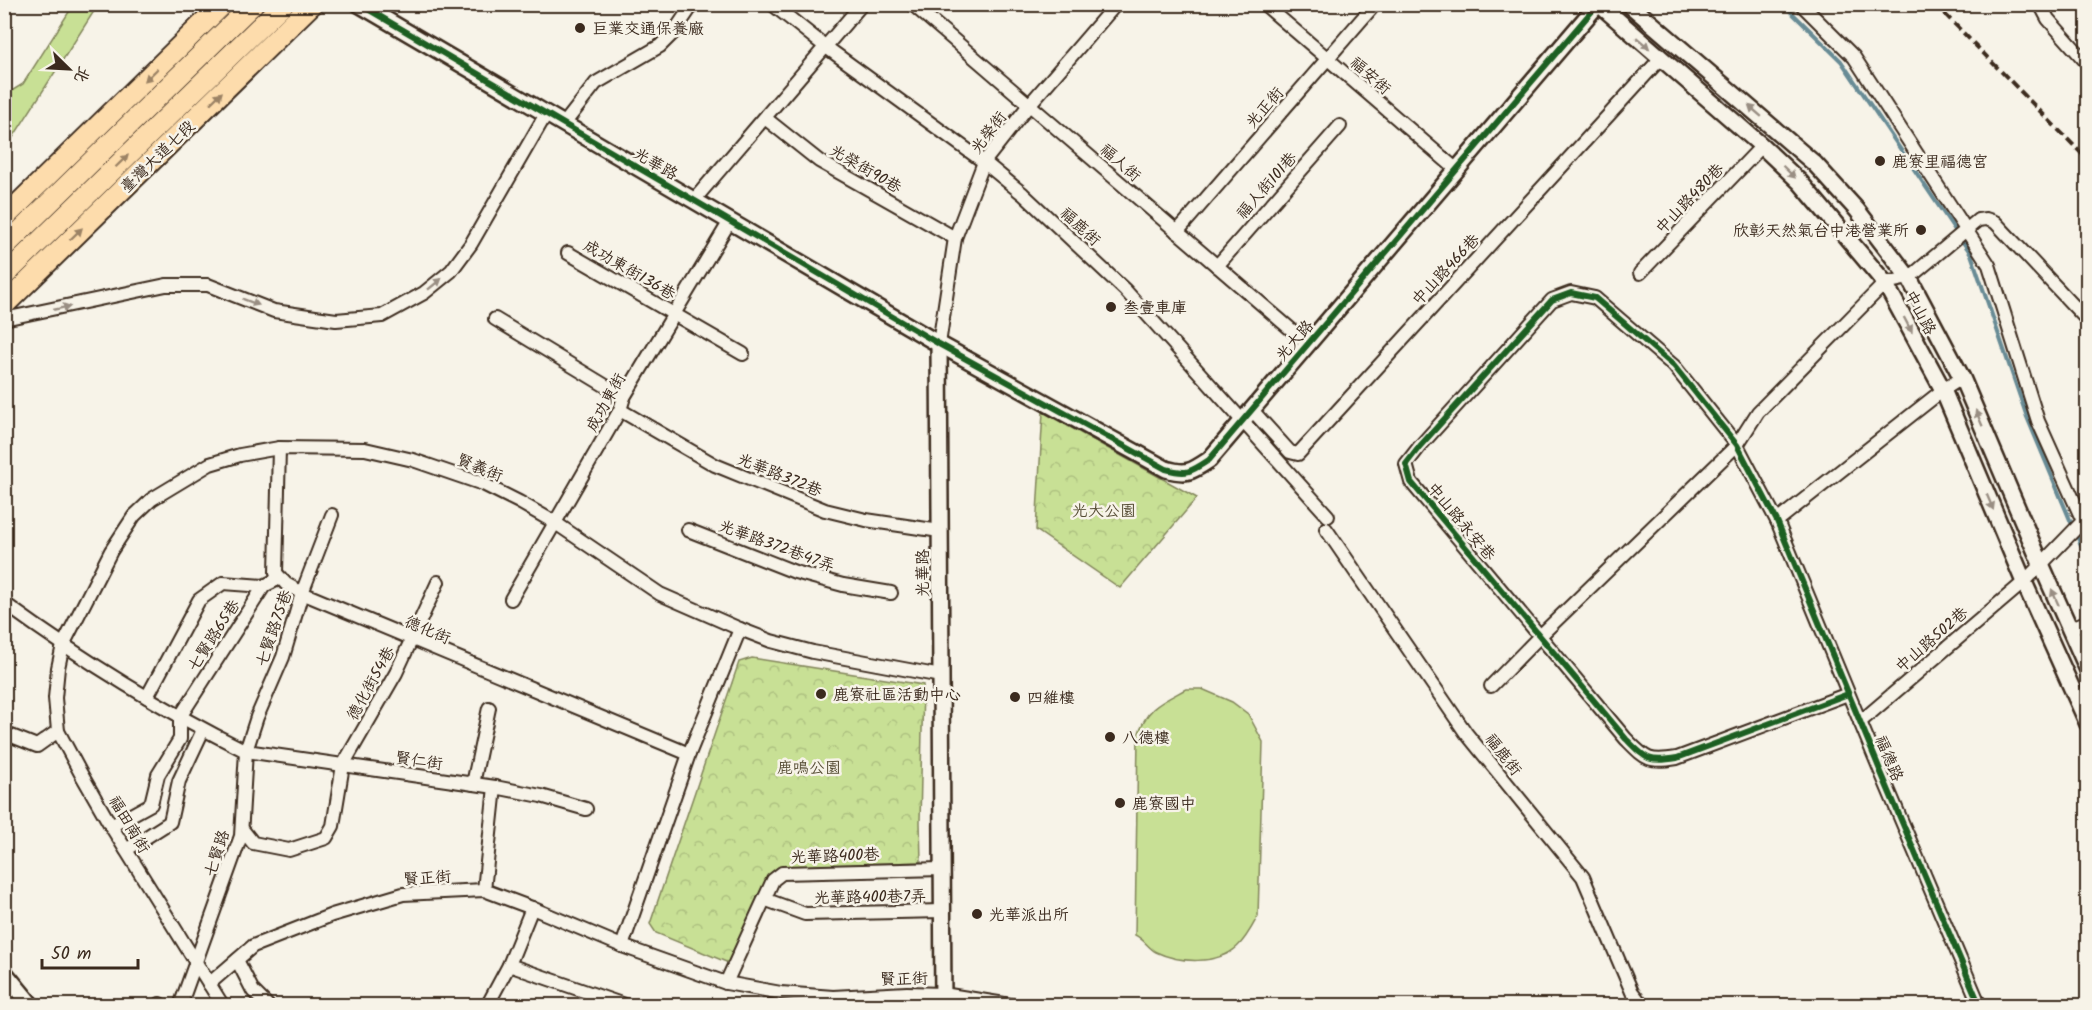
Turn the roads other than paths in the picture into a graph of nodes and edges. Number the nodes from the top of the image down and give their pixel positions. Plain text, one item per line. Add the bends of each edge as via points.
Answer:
1 (223, 4) edge
2 (253, 4) edge
3 (283, 4) edge
4 (359, 4) edge
5 (690, 4) edge
6 (772, 4) edge
7 (862, 4) edge
8 (912, 4) edge
9 (1116, 4) edge
10 (1264, 4) edge
11 (1375, 4) edge
12 (1599, 4) edge
13 (1629, 4) edge
14 (1801, 4) edge
15 (2040, 4) edge
16 (310, 6) edge
17 (826, 47) junction
18 (1661, 58) junction
19 (1327, 59) junction
20 (2088, 64) edge
21 (1029, 105) junction
22 (546, 114) junction
23 (765, 118) junction
24 (564, 124) junction
25 (1340, 126) dead end
26 (1762, 146) junction
27 (984, 162) junction
28 (1456, 170) junction
29 (694, 200) junction
30 (4, 218) edge
31 (730, 221) junction
32 (1966, 228) junction
33 (1177, 232) junction
34 (955, 238) junction
35 (4, 247) edge
36 (568, 253) dead end
37 (1217, 266) junction
38 (1640, 273) dead end
39 (4, 276) edge
40 (1909, 278) junction
41 (1885, 283) junction
42 (4, 304) edge
43 (675, 315) junction
44 (4, 319) edge
45 (495, 319) dead end
46 (2088, 321) edge
47 (939, 344) junction
48 (1308, 344) junction
49 (743, 354) dead end
50 (1962, 378) junction
51 (1943, 390) junction
52 (624, 397) junction
53 (620, 410) junction
54 (1247, 416) junction
55 (1737, 445) junction
56 (279, 448) junction
57 (332, 515) dead end
58 (1328, 516) dead end
59 (2085, 518) edge
60 (1777, 521) junction
61 (554, 522) junction
62 (688, 530) dead end
63 (1326, 530) dead end
64 (940, 531) junction
65 (2041, 564) junction
66 (280, 578) junction
67 (438, 582) dead end
68 (2024, 582) junction
69 (264, 586) junction
70 (302, 593) junction
71 (891, 593) dead end
72 (511, 599) dead end
73 (4, 603) edge
74 (2088, 621) edge
75 (740, 629) junction
76 (2069, 629) junction
77 (1540, 636) junction
78 (411, 640) junction
79 (63, 645) junction
80 (2088, 670) edge
81 (941, 676) junction
82 (1491, 686) dead end
83 (1848, 694) junction
84 (147, 697) junction
85 (489, 708) dead end
86 (180, 717) junction
87 (1860, 722) junction
88 (2088, 724) edge
89 (203, 729) junction
90 (58, 731) junction
91 (4, 733) edge
92 (246, 751) junction
93 (688, 754) junction
94 (342, 765) junction
95 (473, 784) junction
96 (495, 787) junction
97 (585, 809) dead end
98 (111, 826) junction
99 (242, 829) junction
100 (126, 850) junction
101 (942, 869) junction
102 (484, 890) junction
103 (764, 899) junction
104 (532, 908) junction
105 (943, 911) junction
106 (622, 946) junction
107 (237, 960) junction
108 (196, 962) junction
109 (509, 965) junction
110 (4, 972) edge
111 (726, 983) junction
112 (209, 984) junction
113 (943, 1000) edge
114 (1975, 1004) edge
115 (32, 1005) edge
116 (180, 1005) edge
117 (223, 1005) edge
118 (268, 1005) edge
119 (487, 1005) edge
120 (627, 1005) edge
121 (1017, 1005) edge
122 (1643, 1005) edge

1 -> 30 main road
2 - 35 main road
39 -> 3 main road, 臺灣大道七段
4 - 22 street, 光華路
5 - 24 street via 674,32 660,46 596,83
6 - 17 street, 福鹿街
7 - 17 street
8 - 21 street, 福人街
9 - 21 street, 光榮街
10 - 19 street, 福安街
11 - 19 street, 光正街
12 -> 18 street, 中山路
12 - 28 street, 光大路
40 -> 13 street, 中山路 via 1857,210 1815,164
14 - 32 street via 1854,57
15 - 20 street via 2048,19
42 -> 16 main road, 臺灣大道七段
17 - 23 street
17 - 27 street, 福鹿街
18 - 26 street, 中山路
18 - 54 street, 中山路466巷 via 1298,454 1290,452
19 - 28 street, 福安街
19 - 33 street, 光正街
21 - 27 street, 光榮街
21 - 33 street, 福人街
22 - 24 street, 光華路
44 -> 22 street via 166,285 208,285 274,310 336,320 381,316 424,293 451,271 471,244
23 - 29 street
23 - 34 street, 光榮街90巷 via 819,161
24 - 29 street, 光華路
25 - 37 street, 福人街101巷
26 - 38 street, 中山路480巷
26 -> 41 street, 中山路 via 1800,182
27 - 34 street, 光榮街
27 - 54 street, 福鹿街 via 1125,290
28 - 48 street, 光大路
29 - 31 street, 光華路
31 - 43 street, 成功東街
31 - 47 street, 光華路
32 - 40 street
32 - 46 street via 1978,220 1995,222
32 - 59 street via 1989,265 2038,420
33 - 37 street, 福人街
34 - 47 street, 光榮街
36 - 43 street, 成功東街136巷
37 - 48 street, 福人街
40 - 41 street
40 - 50 street, 中山路
41 -> 51 street, 中山路
41 - 55 street via 1758,412
43 - 49 street, 成功東街136巷
43 - 52 street, 成功東街
45 - 52 street
47 - 54 street, 光大路 via 1166,469 1180,473 1209,460
47 - 64 street, 光華路
48 - 54 street, 光大路
50 - 51 street
65 -> 50 street, 中山路
51 - 60 street
51 -> 68 street, 中山路
52 - 53 street, 成功東街
53 - 61 street, 成功東街
53 - 64 street, 光華路372巷 via 715,465 825,510
54 - 58 street, 福鹿街
55 - 60 street, 福德路
55 - 77 street
55 - 77 street, 中山路永安巷 via 1674,366 1595,298 1570,293 1552,300 1406,464 1411,482
56 - 61 street, 賢義街 via 365,449 414,460 483,484
56 - 66 street via 276,573
56 - 79 street, 賢義街 via 210,464 152,499 134,516 111,551
57 - 70 street, 七賢路75巷
59 - 65 street, 中山路502巷
60 - 83 street, 福德路
61 - 72 street, 成功東街
61 - 75 street, 賢義街 via 660,594
62 - 71 street, 光華路372巷47弄 via 795,572
63 - 122 street, 福鹿街 via 1466,732 1583,877 1632,992
64 - 81 street, 光華路
65 - 68 street, 中山路502巷
76 -> 65 street, 中山路
66 - 69 street
66 - 70 street, 德化街
67 - 78 street, 德化街54巷
68 - 87 street, 中山路502巷
68 - 88 street, 中山路
69 - 84 street via 223,583 199,600
69 - 86 street, 七賢路65巷
70 - 78 street, 德化街
70 - 92 street, 七賢路75巷
73 - 79 street
74 - 76 street
75 - 81 street, 賢義街 via 813,652
75 - 93 street
76 - 80 street, 中山路
77 - 82 street
77 - 83 street, 中山路永安巷 via 1644,758 1677,758
78 - 93 street, 德化街
78 - 94 street, 德化街54巷 via 396,674
79 - 84 street
79 - 90 street, 福田南街 via 55,698
81 - 101 street, 光華路
83 - 87 street, 福德路
84 - 86 street
85 - 95 street
86 - 89 street
86 - 98 street via 180,740 158,775 151,804
87 - 114 street, 福德路
89 - 92 street
89 - 100 street via 179,781 170,822
90 - 91 street via 37,746
90 - 98 street, 福田南街
92 - 94 street, 賢仁街
92 - 99 street, 七賢路
93 - 106 street
94 - 95 street, 賢仁街
94 - 99 street via 333,826 326,838 289,850 253,843
95 - 96 street, 賢仁街
96 - 97 street, 賢仁街
96 - 102 street
98 - 100 street, 福田南街
99 - 108 street, 七賢路
100 - 108 street, 福田南街
101 - 103 street, 光華路400巷 via 782,873 773,880
101 - 105 street, 光華路
102 - 104 street, 賢正街
102 - 107 street, 賢正街 via 403,894 332,915 253,946
103 - 105 street, 光華路400巷7弄 via 805,914
103 - 111 street, 光華路400巷
104 - 106 street, 賢正街
104 - 109 street
105 - 113 street, 光華路
106 - 111 street, 賢正街
107 - 112 street, 賢正街
107 - 118 street via 253,991
108 - 112 street, 福田南街
108 - 116 street, 七賢路
109 - 119 street
109 - 120 street
110 - 115 street
111 - 113 street, 賢正街 via 832,997 907,993
112 - 117 street, 福田南街
113 - 121 street, 賢正街

